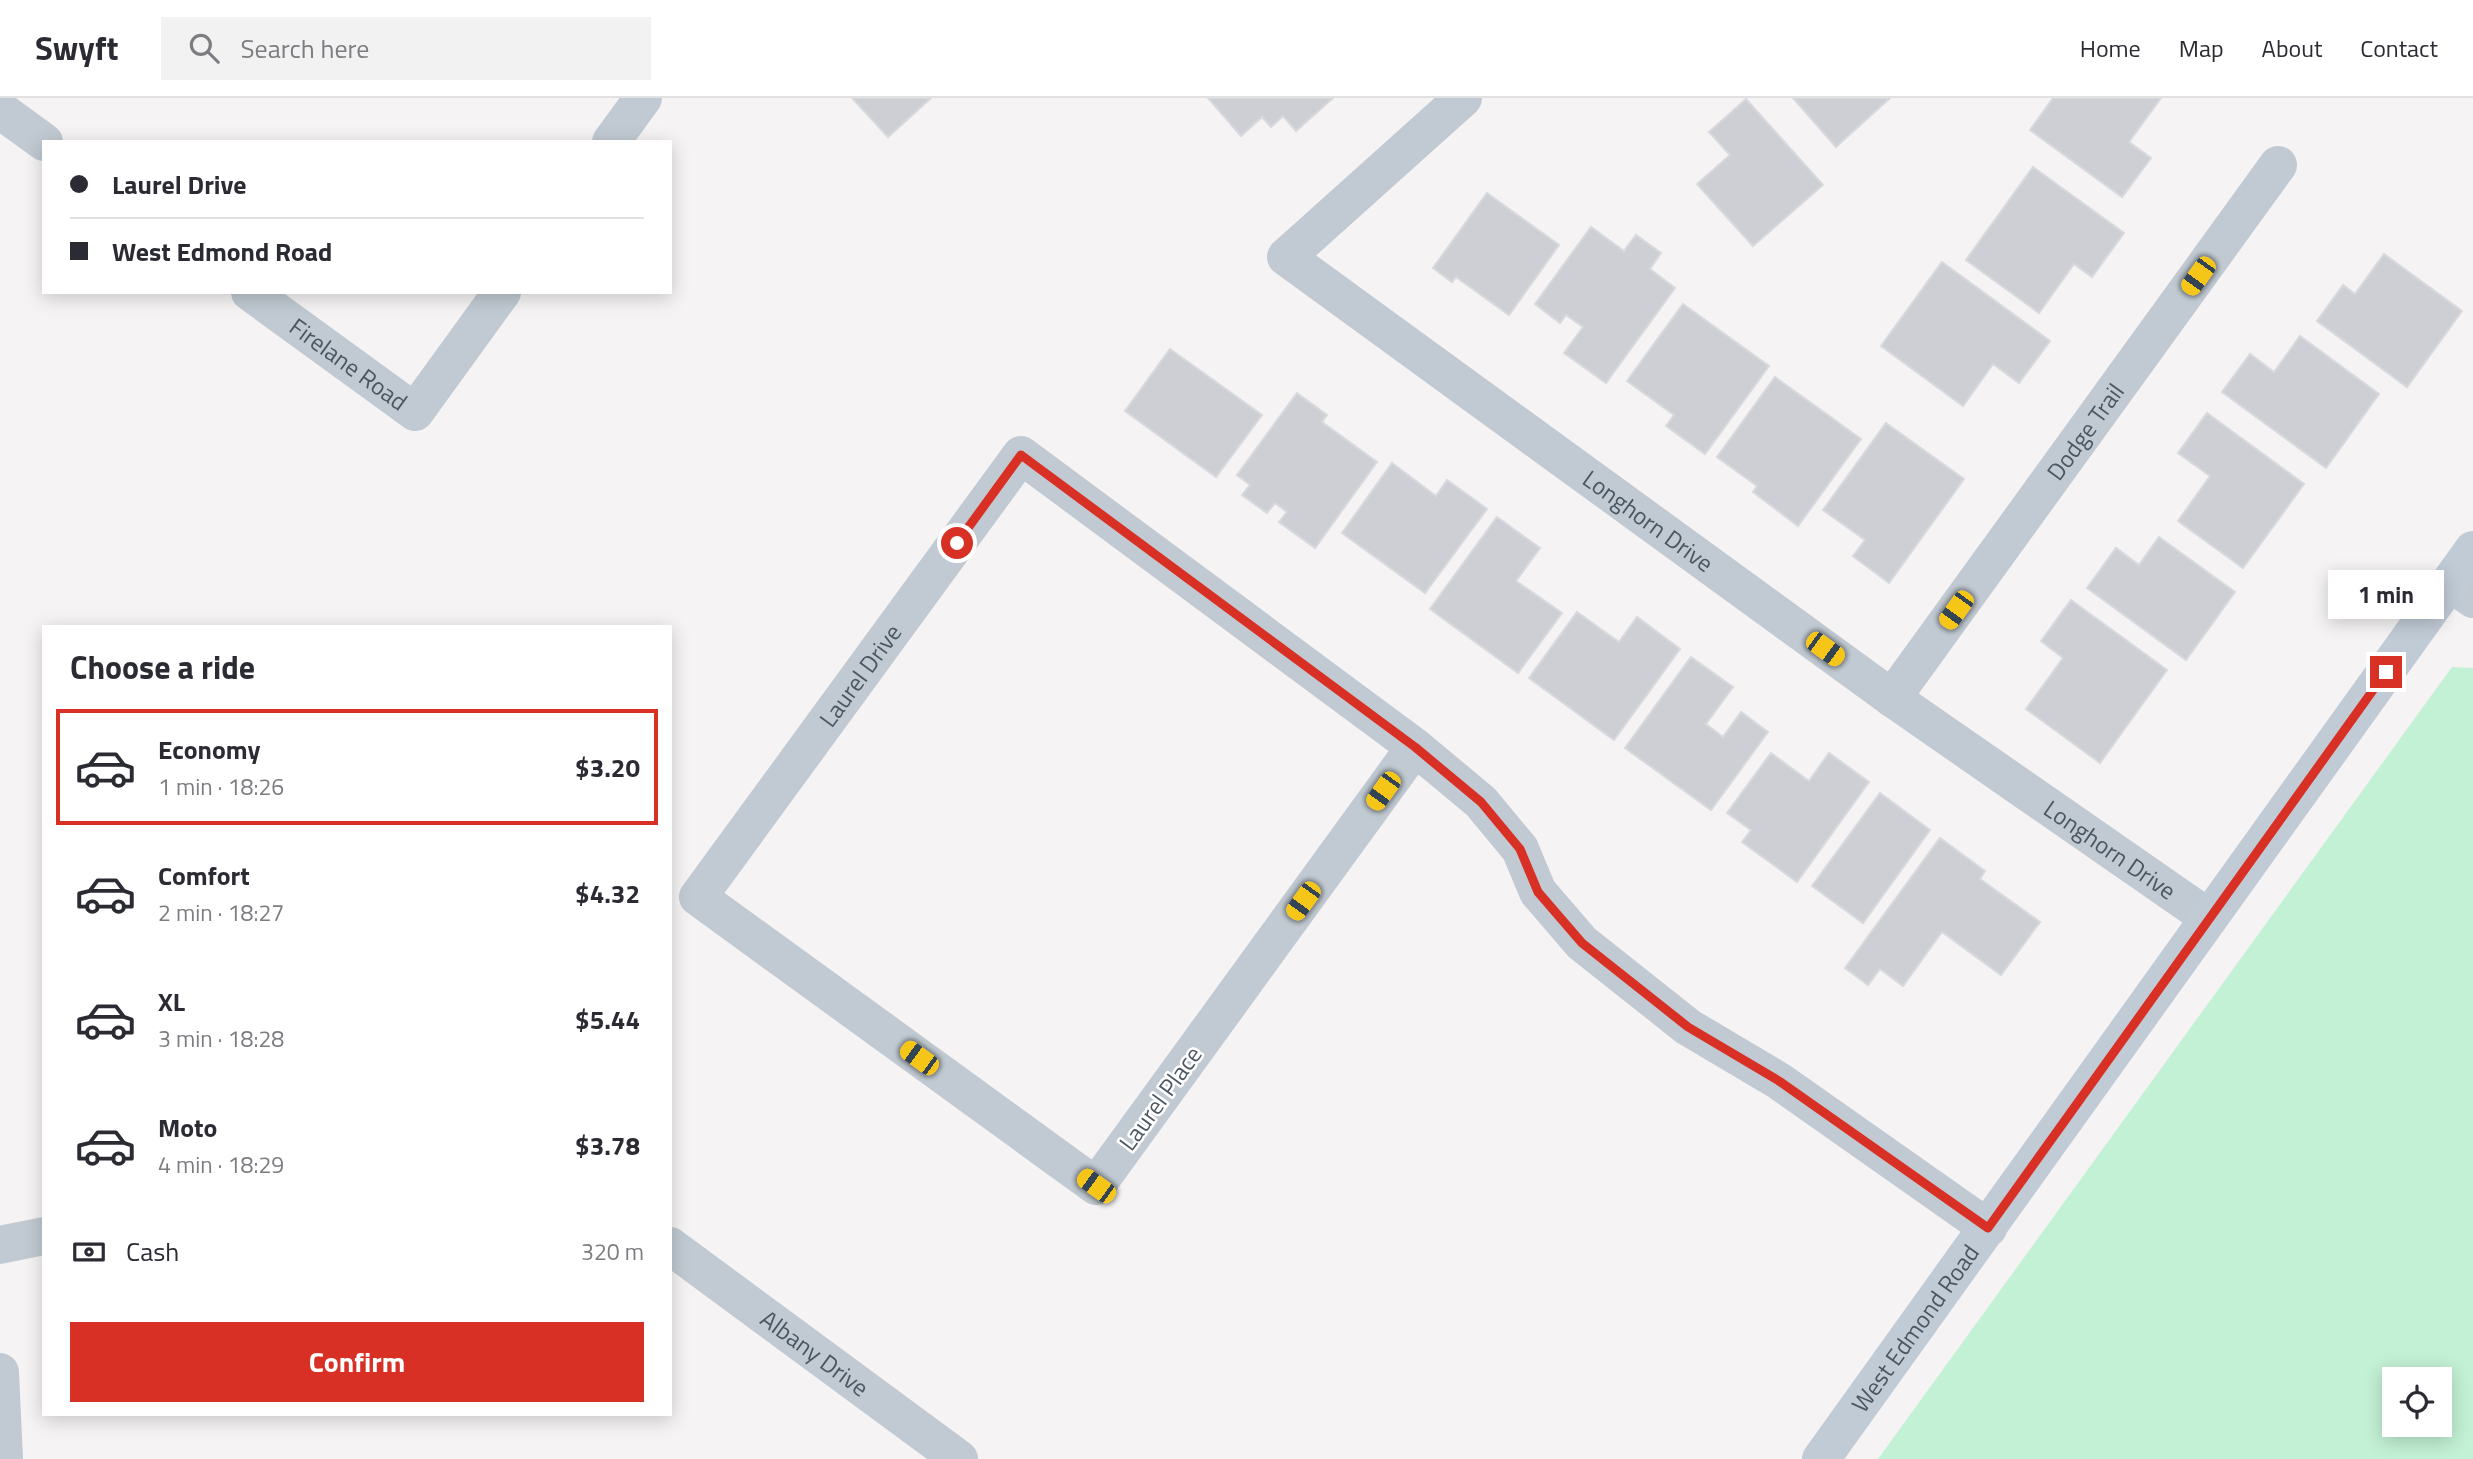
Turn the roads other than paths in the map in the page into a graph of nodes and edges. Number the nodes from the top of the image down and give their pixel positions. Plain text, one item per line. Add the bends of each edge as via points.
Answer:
1 (643, 98) edge
2 (1463, 98) edge
3 (0, 110) edge
4 (612, 140) edge
5 (42, 141) edge
6 (2278, 164) dead end
7 (253, 294) edge
8 (501, 294) edge
9 (2473, 550) edge
10 (2462, 590) edge
11 (1892, 698) junction
12 (1415, 747) junction
13 (698, 897) joint
14 (2208, 918) junction
15 (1988, 1228) junction
16 (42, 1236) edge
17 (0, 1245) edge
18 (672, 1247) edge
19 (0, 1372) edge
20 (5, 1459) edge
21 (959, 1459) edge
22 (1821, 1459) edge

1 - 4 street
2 - 11 street, Longhorn Drive via 1286,257
3 - 5 street
6 - 11 street, Dodge Trail
7 - 8 street, Firelane Road via 415,412
9 - 10 main road, West Edmond Road
10 - 14 main road, West Edmond Road
11 - 14 street, Longhorn Drive
12 - 13 street, Laurel Place via 1096,1186
12 - 13 street, Laurel Drive via 1021,455
12 - 15 street via 1481,802 1520,849 1538,892 1582,943 1688,1027 1779,1081
14 - 15 main road, West Edmond Road
15 - 22 main road, West Edmond Road
16 - 17 street
18 - 21 street, Albany Drive
19 - 20 street

